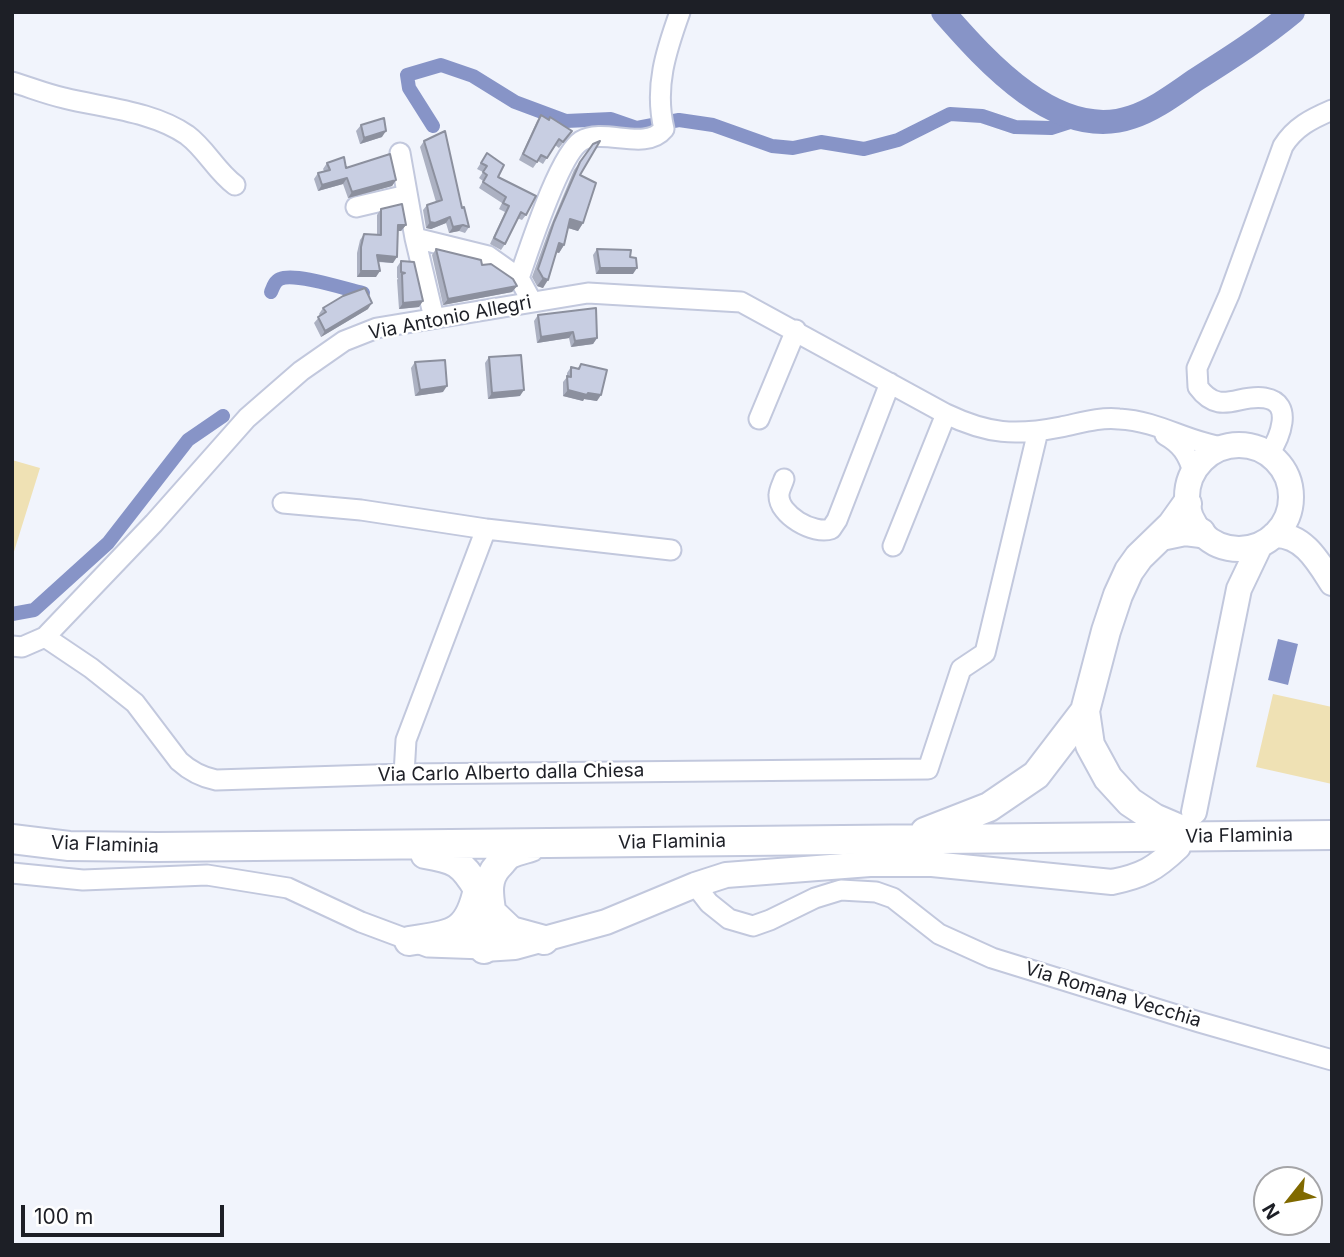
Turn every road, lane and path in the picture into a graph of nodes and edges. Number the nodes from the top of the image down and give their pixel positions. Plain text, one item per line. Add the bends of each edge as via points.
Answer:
1 (680, 12) edge
2 (12, 82) edge
3 (1332, 110) edge
4 (400, 153) dead end
5 (235, 185) dead end
6 (408, 195) junction
7 (356, 207) dead end
8 (415, 238) junction
9 (519, 278) junction
10 (532, 302) junction
11 (434, 318) junction
12 (796, 330) junction
13 (890, 383) junction
14 (946, 414) junction
15 (759, 419) dead end
16 (1118, 419) junction
17 (1038, 431) junction
18 (1223, 447) junction
19 (1269, 454) junction
20 (1193, 472) junction
21 (784, 479) dead end
22 (283, 503) dead end
23 (1187, 503) junction
24 (1290, 508) junction
25 (486, 529) junction
26 (1161, 536) junction
27 (1212, 540) junction
28 (1267, 540) junction
29 (1302, 544) junction
30 (893, 546) dead end
31 (671, 550) dead end
32 (1332, 583) edge
33 (1240, 589) junction
34 (46, 637) junction
35 (12, 646) edge
36 (1084, 711) junction
37 (404, 774) junction
38 (1190, 832) junction
39 (1332, 835) edge
40 (12, 839) edge
41 (906, 839) junction
42 (541, 844) junction
43 (395, 845) junction
44 (12, 873) edge
45 (695, 885) junction
46 (491, 912) junction
47 (464, 926) junction
48 (544, 940) junction
49 (409, 941) junction
50 (484, 949) junction
51 (1332, 1060) edge

1 - 9 street via 660,78 659,134 649,138 589,137 578,143 554,183
2 - 5 street via 170,125 189,137
3 - 19 street via 1301,125 1283,146 1197,368 1198,387 1212,400 1262,397 1277,405 1282,431
4 - 6 street
6 - 7 street
6 - 8 street
8 - 9 street via 488,256
8 - 11 street
9 - 10 street
10 - 11 street, Via Antonio Allegri
10 - 12 street, Via Antonio Allegri via 588,293 741,302
11 - 34 street, Via Antonio Allegri via 366,332 344,341 301,371 247,418
12 - 13 street, Via Antonio Allegri
12 - 15 street
13 - 14 street, Via Antonio Allegri
13 - 21 street via 831,529 818,530 782,507 779,495
14 - 17 street, Via Antonio Allegri via 981,429
14 - 30 street
16 - 17 street, Via Antonio Allegri
16 - 18 street via 1154,424
16 - 20 street via 1180,444
17 - 37 street, Via Carlo Alberto dalla Chiesa via 985,653 961,669 928,769
18 - 19 main road via 1242,444
18 - 20 main road via 1206,456
19 - 24 main road via 1286,474
20 - 23 main road
22 - 25 street
23 - 26 highway
23 - 27 main road via 1194,523
24 - 28 main road
24 - 29 main road
25 - 31 street
25 - 37 street via 406,740
26 - 27 highway via 1185,531
26 - 36 highway via 1139,557 1118,595
27 - 28 main road via 1242,549
27 - 33 main road via 1232,555
28 - 29 main road via 1288,536
28 - 33 main road
29 - 32 main road
33 - 38 main road
34 - 35 street
34 - 37 street, Via Carlo Alberto dalla Chiesa via 135,703 179,761 202,777
36 - 38 highway via 1090,745 1108,779 1154,818
36 - 41 highway via 1036,775 989,807
38 - 39 highway, Via Flaminia
38 - 41 highway, Via Flaminia
38 - 45 main road via 1157,866 1137,877 1112,882 932,864 870,864 726,875
40 - 43 highway, Via Flaminia via 69,846
41 - 42 highway, Via Flaminia
42 - 43 highway, Via Flaminia
42 - 46 highway via 509,855 495,869 488,882
43 - 47 highway via 452,858 467,870 478,890
44 - 49 street via 83,880 207,875 288,888
45 - 48 main road via 606,922
45 - 51 street, Via Romana Vecchia via 729,919 753,926 841,890 876,892 893,898 939,934 992,957
46 - 48 highway via 511,931
46 - 50 highway via 494,927
47 - 49 highway
47 - 50 highway
48 - 50 main road
49 - 50 street via 428,947

